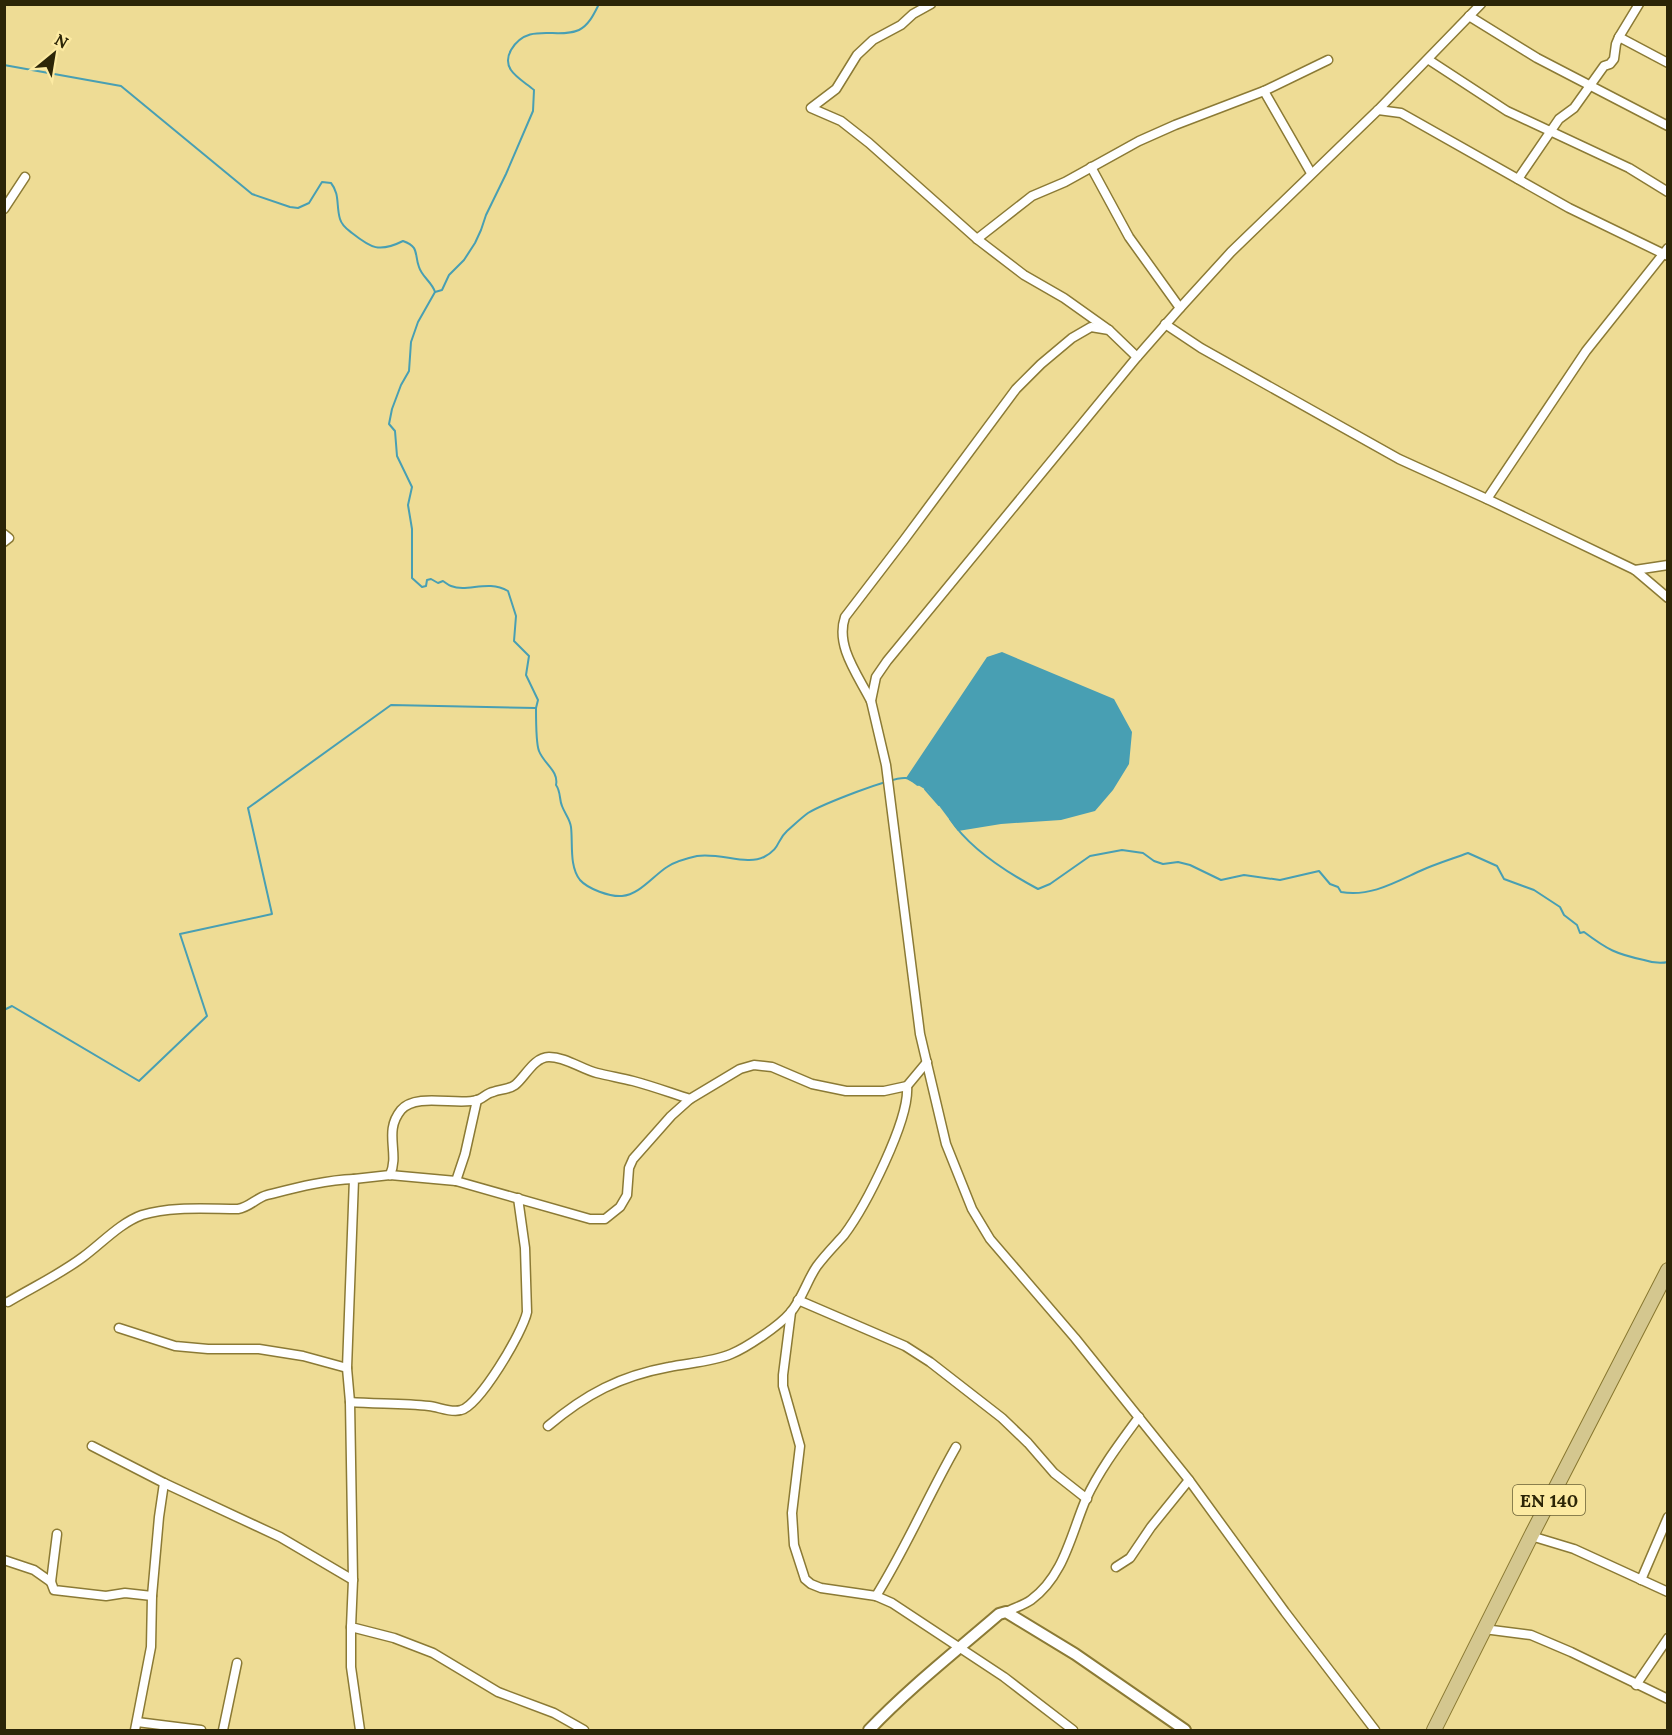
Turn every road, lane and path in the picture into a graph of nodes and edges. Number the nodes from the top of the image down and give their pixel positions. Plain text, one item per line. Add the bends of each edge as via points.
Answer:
1 (931, 4) edge
2 (1481, 4) edge
3 (1639, 4) edge
4 (1469, 16) junction
5 (1619, 37) junction
6 (1328, 60) dead end
7 (1429, 60) junction
8 (1668, 63) edge
9 (1589, 84) junction
10 (1264, 91) junction
11 (1378, 110) junction
12 (1668, 126) edge
13 (1550, 132) junction
14 (1091, 167) junction
15 (1311, 173) junction
16 (24, 177) dead end
17 (1518, 179) junction
18 (1668, 192) edge
19 (4, 209) edge
20 (977, 238) junction
21 (1666, 253) edge
22 (1179, 308) junction
23 (1165, 324) junction
24 (1109, 330) junction
25 (1137, 357) junction
26 (1487, 498) junction
27 (4, 534) edge
28 (4, 542) edge
29 (1668, 565) edge
30 (1635, 570) junction
31 (1668, 598) edge
32 (871, 701) junction
33 (927, 1062) junction
34 (907, 1086) junction
35 (690, 1099) junction
36 (477, 1100) junction
37 (390, 1175) junction
38 (354, 1179) junction
39 (456, 1181) junction
40 (518, 1198) junction
41 (1668, 1270) edge
42 (798, 1300) junction
43 (8, 1302) dead end
44 (791, 1312) junction
45 (119, 1328) dead end
46 (347, 1368) junction
47 (350, 1402) junction
48 (1139, 1417) junction
49 (548, 1426) dead end
50 (92, 1446) dead end
51 (956, 1447) dead end
52 (1189, 1480) junction
53 (164, 1483) junction
54 (1087, 1499) junction
55 (1668, 1517) edge
56 (57, 1534) dead end
57 (1531, 1536) junction
58 (4, 1560) edge
59 (1116, 1567) dead end
60 (353, 1580) junction
61 (1641, 1580) junction
62 (51, 1582) junction
63 (1668, 1592) edge
64 (152, 1596) junction
65 (876, 1596) junction
66 (1006, 1612) junction
67 (351, 1627) junction
68 (1484, 1629) junction
69 (1668, 1638) edge
70 (960, 1648) junction
71 (237, 1663) dead end
72 (1636, 1685) junction
73 (1668, 1699) edge
74 (136, 1726) edge
75 (201, 1731) edge
76 (223, 1731) edge
77 (360, 1731) edge
78 (584, 1731) edge
79 (869, 1731) edge
80 (1073, 1731) edge
81 (1185, 1731) edge
82 (1375, 1731) edge
83 (1434, 1731) edge

1 - 20 street via 873,40 857,55 836,89 810,108 841,121
2 - 4 street
3 - 5 street
4 - 7 street
4 - 9 street via 1537,58
5 - 8 street
5 - 9 street via 1614,59
6 - 10 street
7 - 11 street
7 - 13 street via 1506,111
9 - 12 street
9 - 13 street via 1574,108
10 - 14 street via 1175,125
10 - 15 street
11 - 15 street
11 - 17 street via 1401,113
13 - 17 street
13 - 18 street via 1629,168
14 - 20 street via 1032,196
14 - 22 street via 1129,237
15 - 22 street
16 - 19 street
17 - 21 street via 1569,208
20 - 24 street via 1024,275
21 - 26 street via 1586,351
22 - 23 street
23 - 25 street
23 - 26 street via 1399,459
24 - 25 street
24 - 32 street via 1091,327 1072,338 1016,389 845,617 841,628 843,646
25 - 32 street via 887,661 876,677
26 - 30 street
27 - 28 street via 9,538
29 - 30 street
30 - 31 street
32 - 33 street via 886,765 920,1034
33 - 34 street
33 - 48 street via 946,1144 972,1209 990,1239
34 - 35 street via 884,1091 846,1091 754,1065 740,1069
34 - 42 street via 908,1097 895,1140 876,1179 845,1233 818,1265
35 - 36 street via 550,1057 540,1059 513,1087
35 - 40 street via 633,1159 627,1195 621,1206 605,1219 590,1219
36 - 37 street via 404,1106 392,1130 394,1156
36 - 39 street
37 - 38 street
37 - 39 street
38 - 43 street via 267,1195 238,1209 164,1210 140,1216 82,1258
38 - 46 street
39 - 40 street
40 - 47 street via 525,1248 527,1312 506,1357 471,1405 460,1411
41 - 57 main road, EN 140
42 - 44 street
42 - 54 street via 905,1346 930,1362 1002,1418 1054,1473
44 - 49 street via 732,1354 664,1368 602,1387
44 - 65 street via 783,1386 800,1446 792,1513 794,1545 805,1579 812,1584
45 - 46 street via 175,1346 260,1349
46 - 47 street
47 - 60 street
48 - 52 street
48 - 54 street via 1117,1446
50 - 53 street
51 - 65 street
52 - 59 street via 1130,1558
52 - 82 street
53 - 60 street via 280,1537
53 - 64 street
54 - 66 street via 1066,1555 1050,1580 1031,1599
55 - 61 street
56 - 62 street
57 - 61 street via 1574,1549
57 - 68 main road, EN 140
58 - 62 street via 34,1570
60 - 67 street
61 - 63 street
62 - 64 street via 54,1590
64 - 74 street via 151,1647
65 - 70 street
66 - 70 street
66 - 81 street via 1075,1654
67 - 77 street via 351,1667
67 - 78 street via 433,1653 498,1692 554,1713
68 - 72 street via 1531,1635
68 - 83 main road, EN 140
69 - 72 street
70 - 79 street
70 - 80 street
71 - 76 street
72 - 73 street
74 - 75 street

